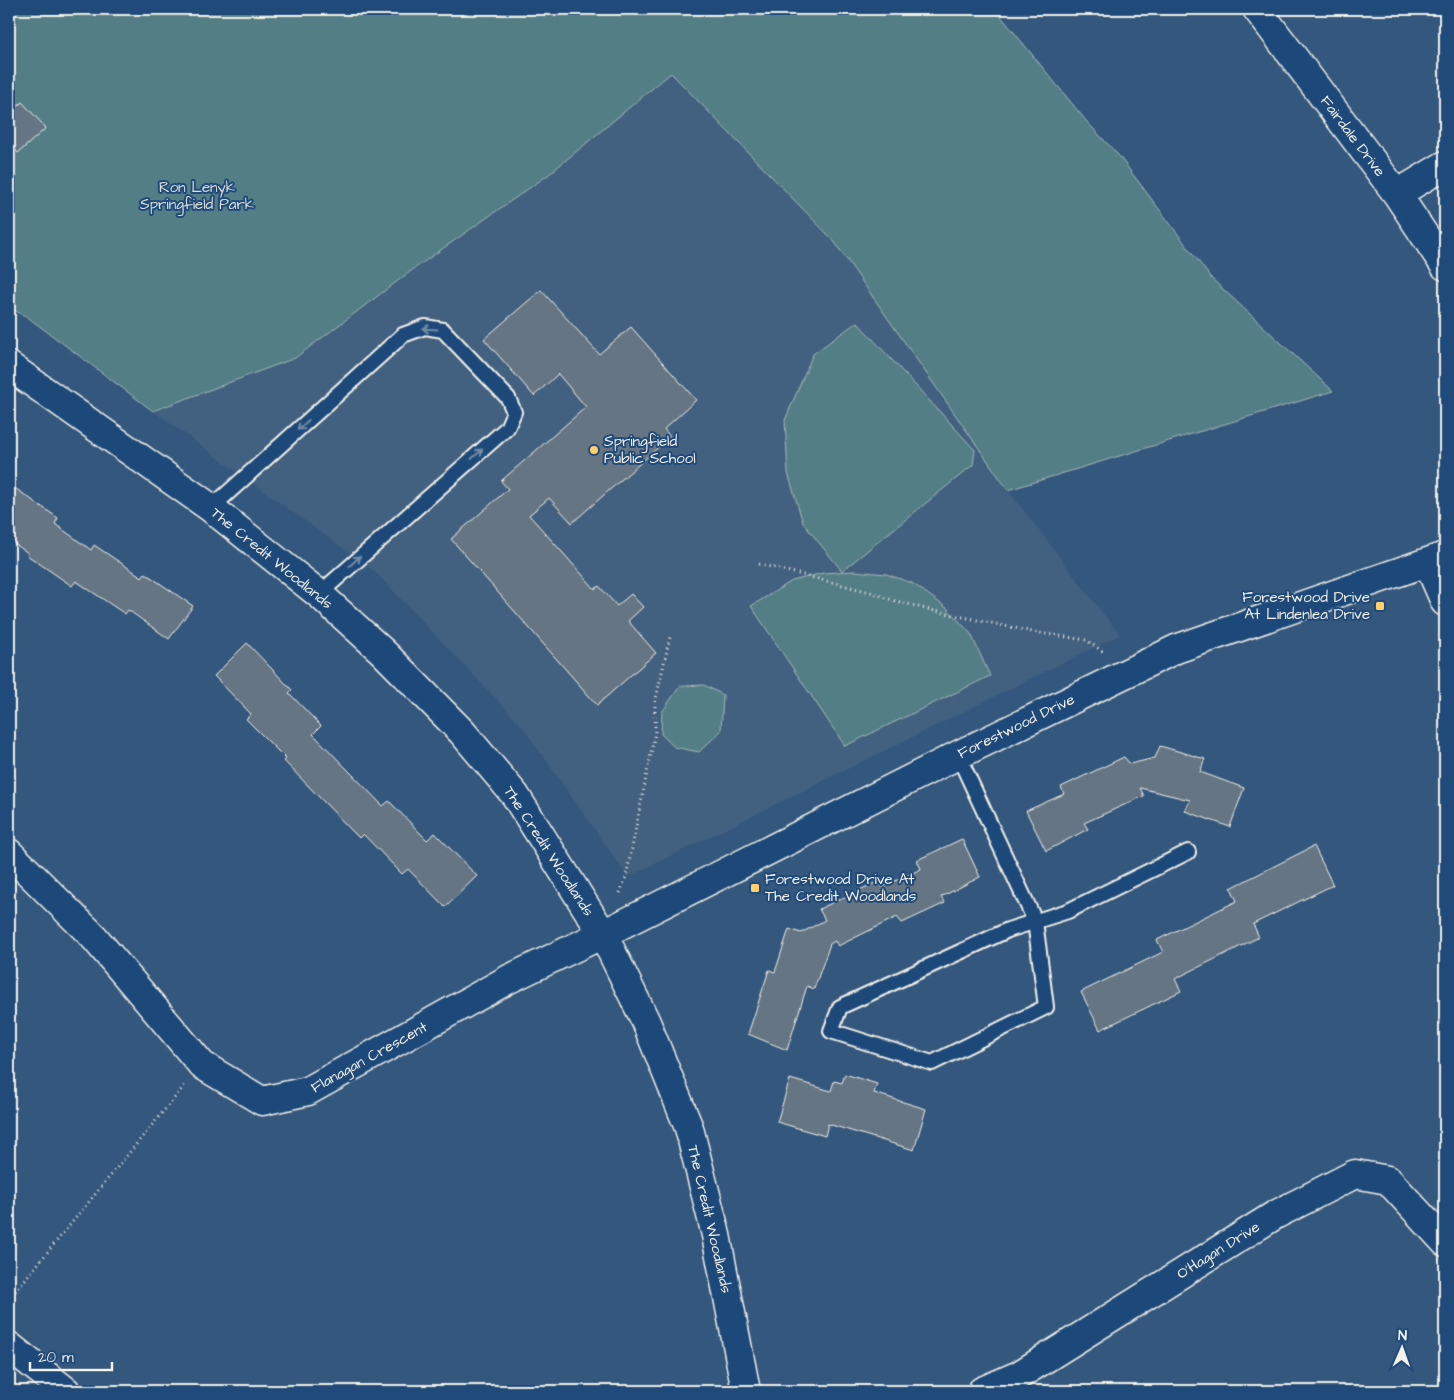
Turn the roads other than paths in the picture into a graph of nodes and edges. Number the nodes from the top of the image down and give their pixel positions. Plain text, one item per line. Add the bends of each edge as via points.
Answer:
1 (1257, 9) edge
2 (1445, 164) edge
3 (1397, 194) junction
4 (1445, 266) edge
5 (9, 366) edge
6 (211, 508) junction
7 (1437, 559) edge
8 (319, 594) junction
9 (1445, 602) edge
10 (958, 755) junction
11 (1188, 852) dead end
12 (9, 853) edge
13 (1035, 921) junction
14 (603, 934) junction
15 (1445, 1242) edge
16 (9, 1346) edge
17 (66, 1391) edge
18 (746, 1391) edge
19 (982, 1391) edge

1 - 3 street, Fairdale Drive
2 - 3 street
3 - 4 street, Fairdale Drive
5 - 6 street, The Credit Woodlands
6 - 8 street, The Credit Woodlands
8 -> 6 lane via 506,428 514,412 508,398 443,330 426,327 402,335
7 - 9 street
7 - 10 street, Forestwood Drive via 1176,649
8 - 14 street, The Credit Woodlands via 383,652 462,732 515,795
10 - 13 lane
10 - 14 street, Forestwood Drive
11 - 13 lane via 1068,911
12 - 14 street, Flanagan Crescent via 93,936 202,1065 262,1101 308,1091 509,979
13 - 13 lane via 1046,1008 932,1063 831,1031 840,1007 1008,930
14 - 18 street, The Credit Woodlands via 646,1022 689,1128 716,1234
15 - 19 street, O'Hagan Drive via 1388,1180 1355,1174 1275,1215 1019,1375
16 - 17 street

